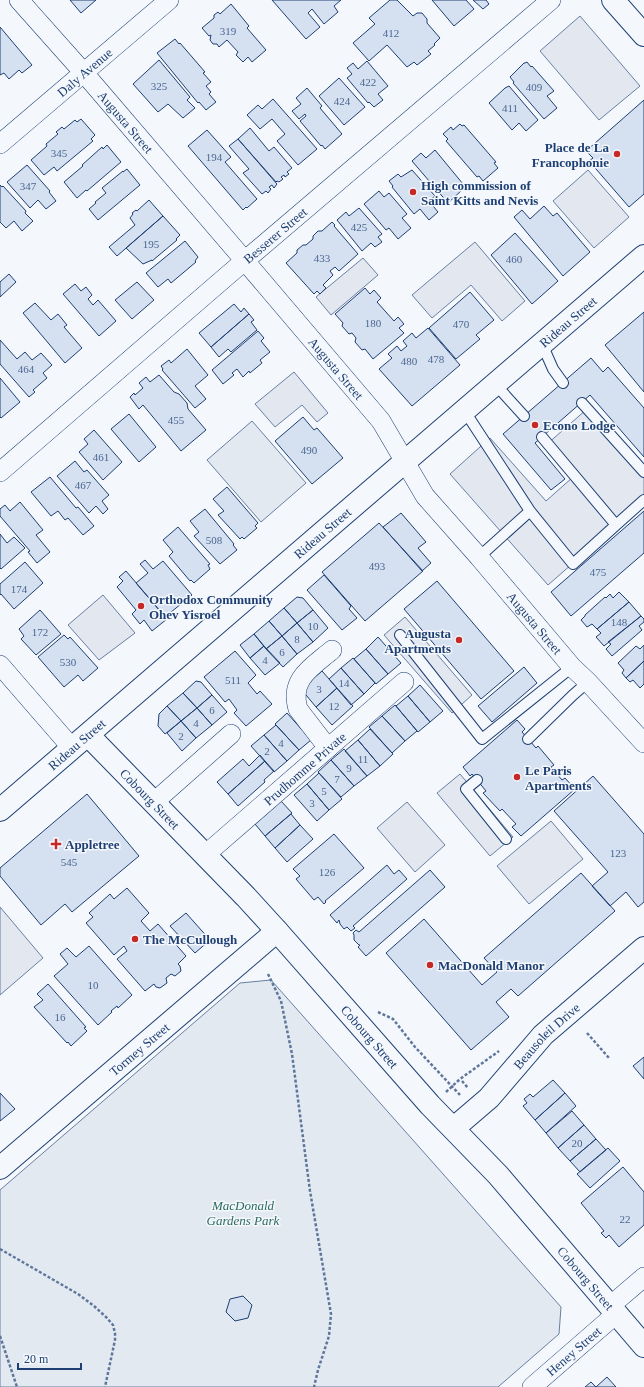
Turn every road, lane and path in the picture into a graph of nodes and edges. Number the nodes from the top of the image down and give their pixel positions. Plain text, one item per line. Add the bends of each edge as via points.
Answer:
1 (19, 0) edge
2 (169, 0) edge
3 (551, 0) edge
4 (613, 0) edge
5 (644, 35) edge
6 (84, 73) junction
7 (0, 144) edge
8 (644, 256) edge
9 (245, 261) junction
10 (542, 344) junction
11 (563, 382) dead end
12 (495, 384) junction
13 (582, 403) dead end
14 (464, 410) junction
15 (524, 416) dead end
16 (542, 437) dead end
17 (405, 462) junction
18 (0, 472) edge
19 (644, 472) edge
20 (644, 500) edge
21 (530, 512) junction
22 (616, 525) junction
23 (479, 557) junction
24 (400, 635) dead end
25 (332, 650) dead end
26 (0, 665) edge
27 (572, 667) junction
28 (404, 682) dead end
29 (588, 682) junction
30 (231, 734) dead end
31 (528, 739) dead end
32 (80, 741) junction
33 (644, 743) edge
34 (328, 748) junction
35 (477, 780) dead end
36 (153, 802) junction
37 (0, 810) edge
38 (506, 839) dead end
39 (205, 855) junction
40 (277, 931) junction
41 (644, 948) edge
42 (268, 974) dead end
43 (587, 1033) dead end
44 (609, 1058) dead end
45 (454, 1128) junction
46 (0, 1168) edge
47 (0, 1249) edge
48 (644, 1277) edge
49 (613, 1311) junction
50 (0, 1336) edge
51 (644, 1346) edge
52 (17, 1387) edge
53 (105, 1387) edge
54 (314, 1387) edge
55 (532, 1387) edge

1 - 6 street, Augusta Street
2 - 6 street, Daly Avenue
3 - 9 street, Besserer Street
4 - 5 street
6 - 7 street, Daly Avenue
6 - 9 street, Augusta Street
8 - 10 street, Rideau Street
9 - 17 street, Augusta Street via 381,422
9 - 18 street, Besserer Street
10 - 11 lane via 553,369
10 - 12 street, Rideau Street
12 - 14 street, Rideau Street
12 - 15 lane
13 - 19 lane
14 - 17 street, Rideau Street
14 - 21 lane
16 - 22 lane
17 - 23 street, Augusta Street via 425,496
17 - 32 street, Rideau Street
20 - 22 lane
21 - 22 lane via 573,564
21 - 23 lane
23 - 27 street, Augusta Street
24 - 27 lane via 482,739
25 - 34 street via 300,678 296,694 298,709
26 - 32 street, Cobourg Street
27 - 29 street, Augusta Street
28 - 34 street, Prudhomme Private
29 - 31 lane
29 - 33 street, Augusta Street
30 - 36 street
32 - 36 street, Cobourg Street
32 - 37 street, Rideau Street
34 - 39 street, Prudhomme Private
35 - 38 lane via 466,789
36 - 39 street, Cobourg Street
39 - 40 street, Cobourg Street
40 - 45 street, Cobourg Street via 426,1100
40 - 46 street, Tormey Street
41 - 45 street, Beausoleil Drive via 543,1035 489,1098
42 - 54 path via 281,1001 292,1054 310,1191 330,1314 330,1336
43 - 44 path
45 - 49 street, Cobourg Street via 498,1175
47 - 53 path via 78,1294 113,1325 115,1340
48 - 49 street, Heney Street
49 - 51 street, Cobourg Street
49 - 55 street, Heney Street
50 - 52 path

